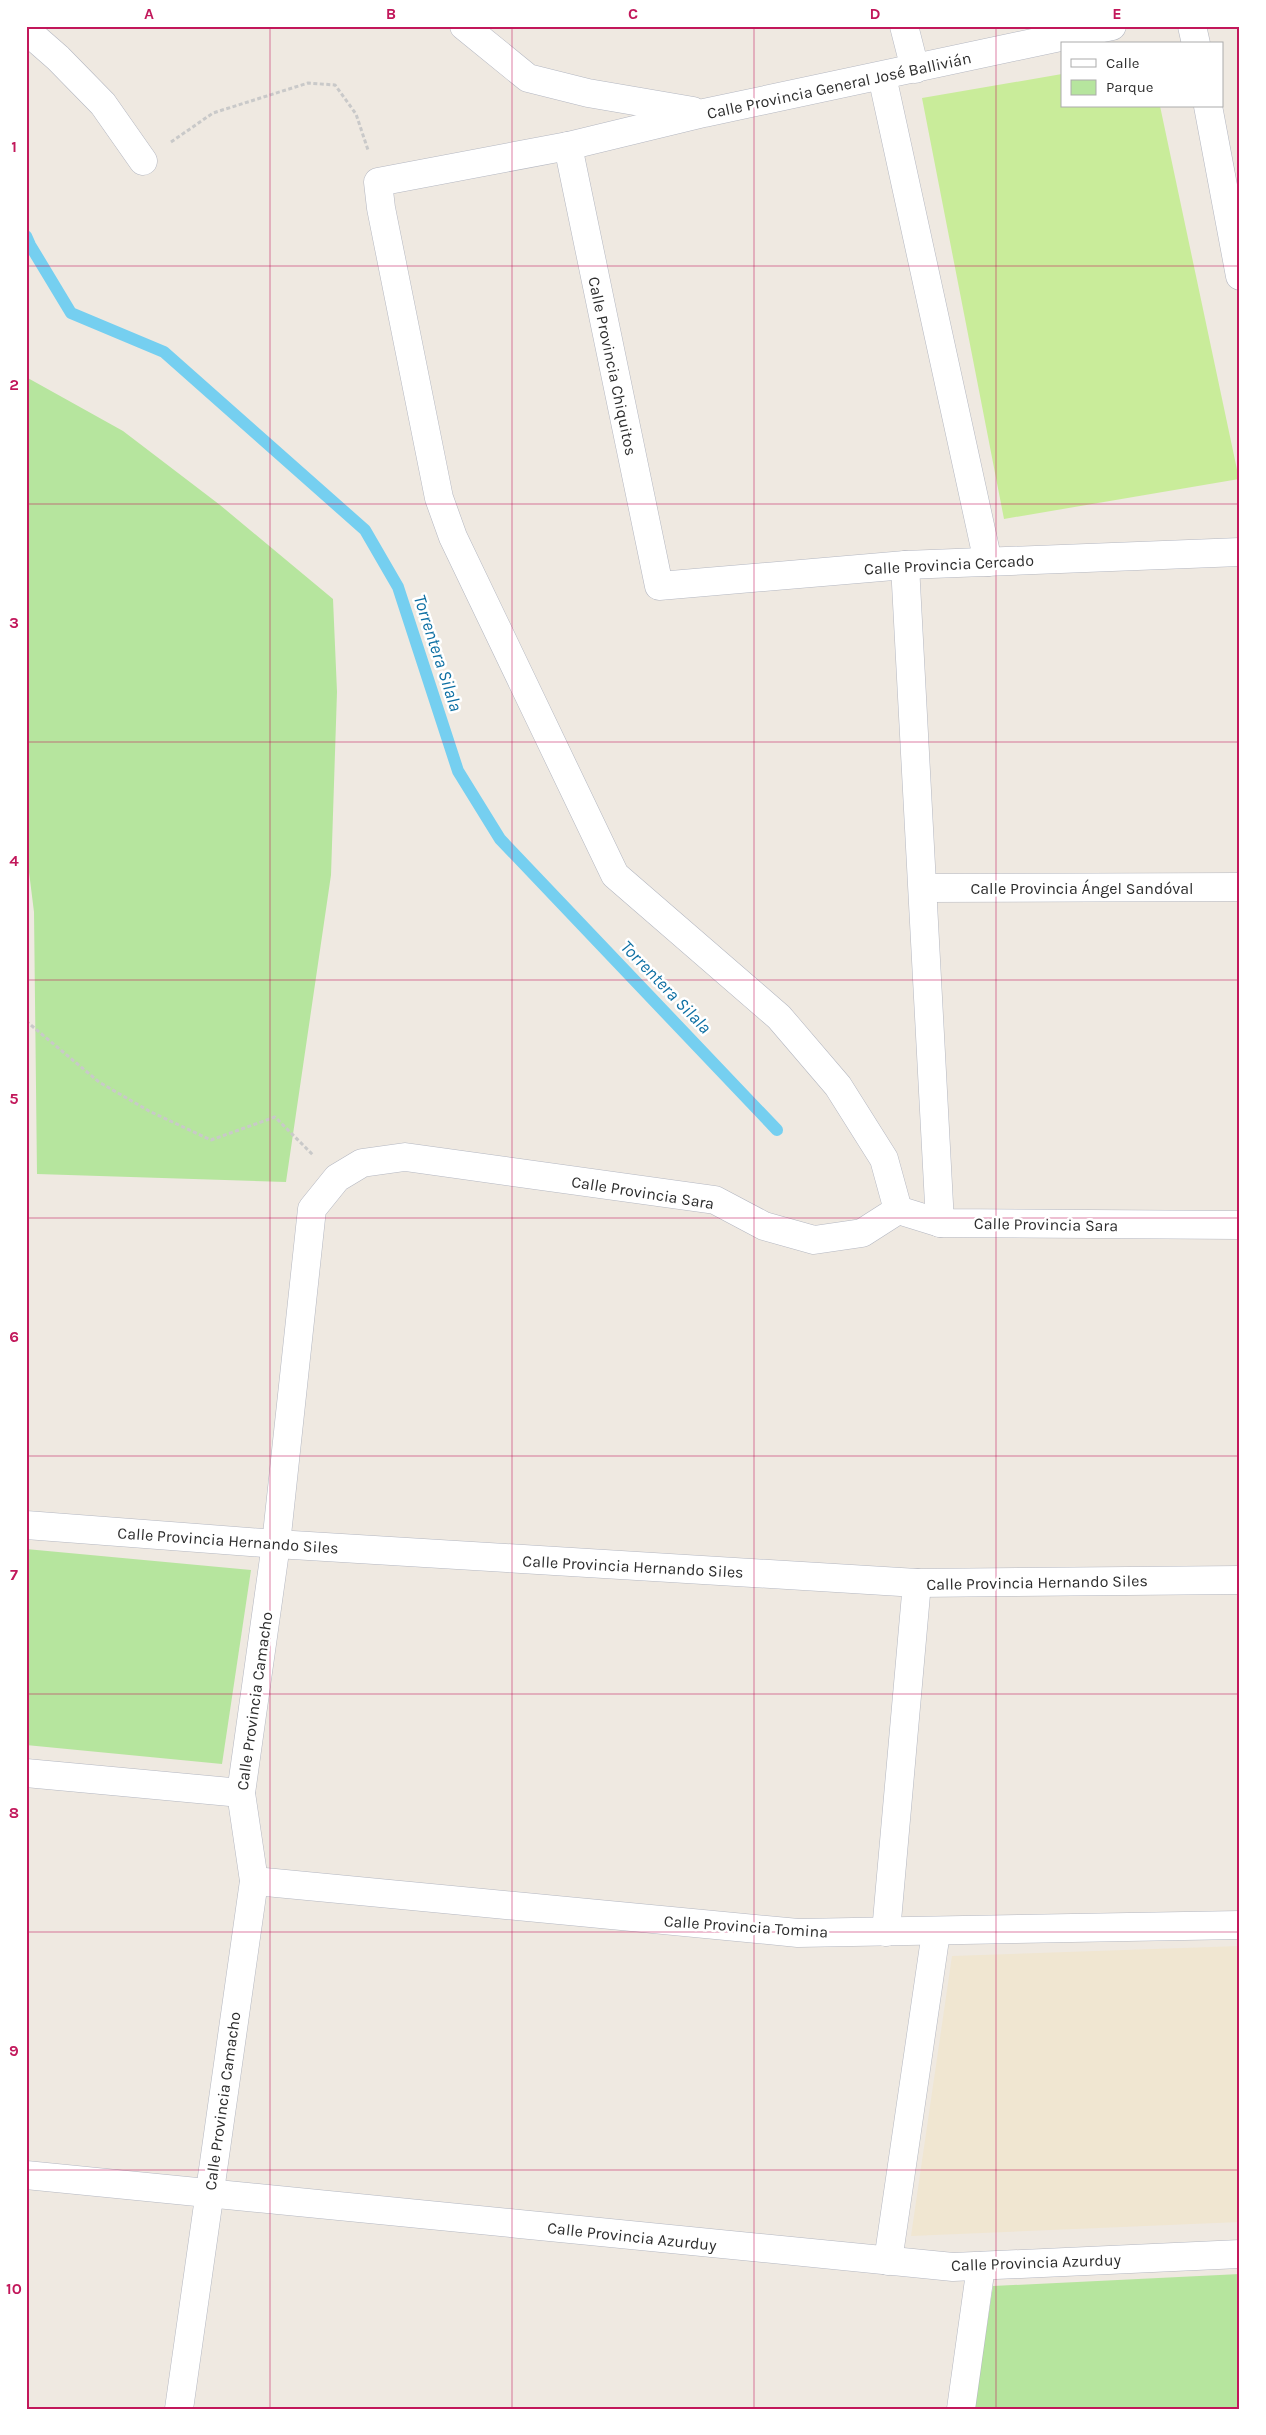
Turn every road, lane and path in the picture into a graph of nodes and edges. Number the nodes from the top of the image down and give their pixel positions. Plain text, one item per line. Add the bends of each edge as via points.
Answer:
1 (464, 26) edge
2 (904, 26) edge
3 (1112, 26) edge
4 (1192, 26) edge
5 (26, 30) edge
6 (1196, 42) edge
7 (915, 69) junction
8 (882, 76) junction
9 (1208, 108) edge
10 (704, 113) junction
11 (568, 146) junction
12 (142, 161) joint
13 (378, 182) junction
14 (1240, 276) edge
15 (1240, 552) edge
16 (988, 562) junction
17 (905, 565) junction
18 (659, 586) joint
19 (1240, 887) edge
20 (923, 888) junction
21 (26, 1021) edge
22 (337, 1178) junction
23 (898, 1210) junction
24 (940, 1223) junction
25 (1240, 1225) edge
26 (26, 1525) edge
27 (276, 1544) junction
28 (1240, 1580) edge
29 (917, 1583) junction
30 (26, 1772) edge
31 (241, 1793) junction
32 (254, 1881) junction
33 (1240, 1924) edge
34 (886, 1932) junction
35 (936, 1932) junction
36 (26, 2176) edge
37 (208, 2194) junction
38 (1240, 2254) edge
39 (888, 2261) junction
40 (982, 2266) junction
41 (179, 2409) edge
42 (961, 2409) edge

1 - 10 street via 528,78 588,94
2 - 7 street
3 - 7 street, Calle Provincia General José Ballivián
4 - 6 street
5 - 12 street via 103,104
7 - 8 street, Calle Provincia General José Ballivián
8 - 10 street, Calle Provincia General José Ballivián
8 - 16 street
9 - 14 street
10 - 11 street, Calle Provincia General José Ballivián
11 - 13 street, Calle Provincia General José Ballivián
11 - 18 street, Calle Provincia Chiquitos
12 - 13 path via 213,113 308,83 334,85 356,114
13 - 23 street via 380,208 440,498 454,536 615,876 779,1017 838,1086 884,1159
15 - 16 street, Calle Provincia Cercado
16 - 17 street, Calle Provincia Cercado
17 - 18 street, Calle Provincia Cercado
17 - 20 street
19 - 20 street, Calle Provincia Ángel Sandóval
20 - 24 street
21 - 22 path via 99,1082 149,1111 211,1140 276,1117
22 - 23 street, Calle Provincia Sara via 362,1162 414,1158 714,1200 764,1226 814,1240 862,1233
22 - 27 street, Calle Provincia Camacho via 312,1209
23 - 24 street, Calle Provincia Sara
24 - 25 street, Calle Provincia Sara
26 - 27 street, Calle Provincia Hernando Siles
27 - 29 street, Calle Provincia Hernando Siles
27 - 31 street, Calle Provincia Camacho
28 - 29 street, Calle Provincia Hernando Siles
29 - 34 street
30 - 31 street
31 - 32 street, Calle Provincia Camacho
32 - 34 street, Calle Provincia Tomina via 798,1933
32 - 37 street, Calle Provincia Camacho
33 - 35 street, Calle Provincia Tomina
34 - 35 street, Calle Provincia Tomina
35 - 39 street
36 - 37 street, Calle Provincia Azurduy
37 - 39 street, Calle Provincia Azurduy
37 - 41 street, Calle Provincia Camacho
38 - 40 street, Calle Provincia Azurduy
39 - 40 street, Calle Provincia Azurduy via 953,2267
40 - 42 street

